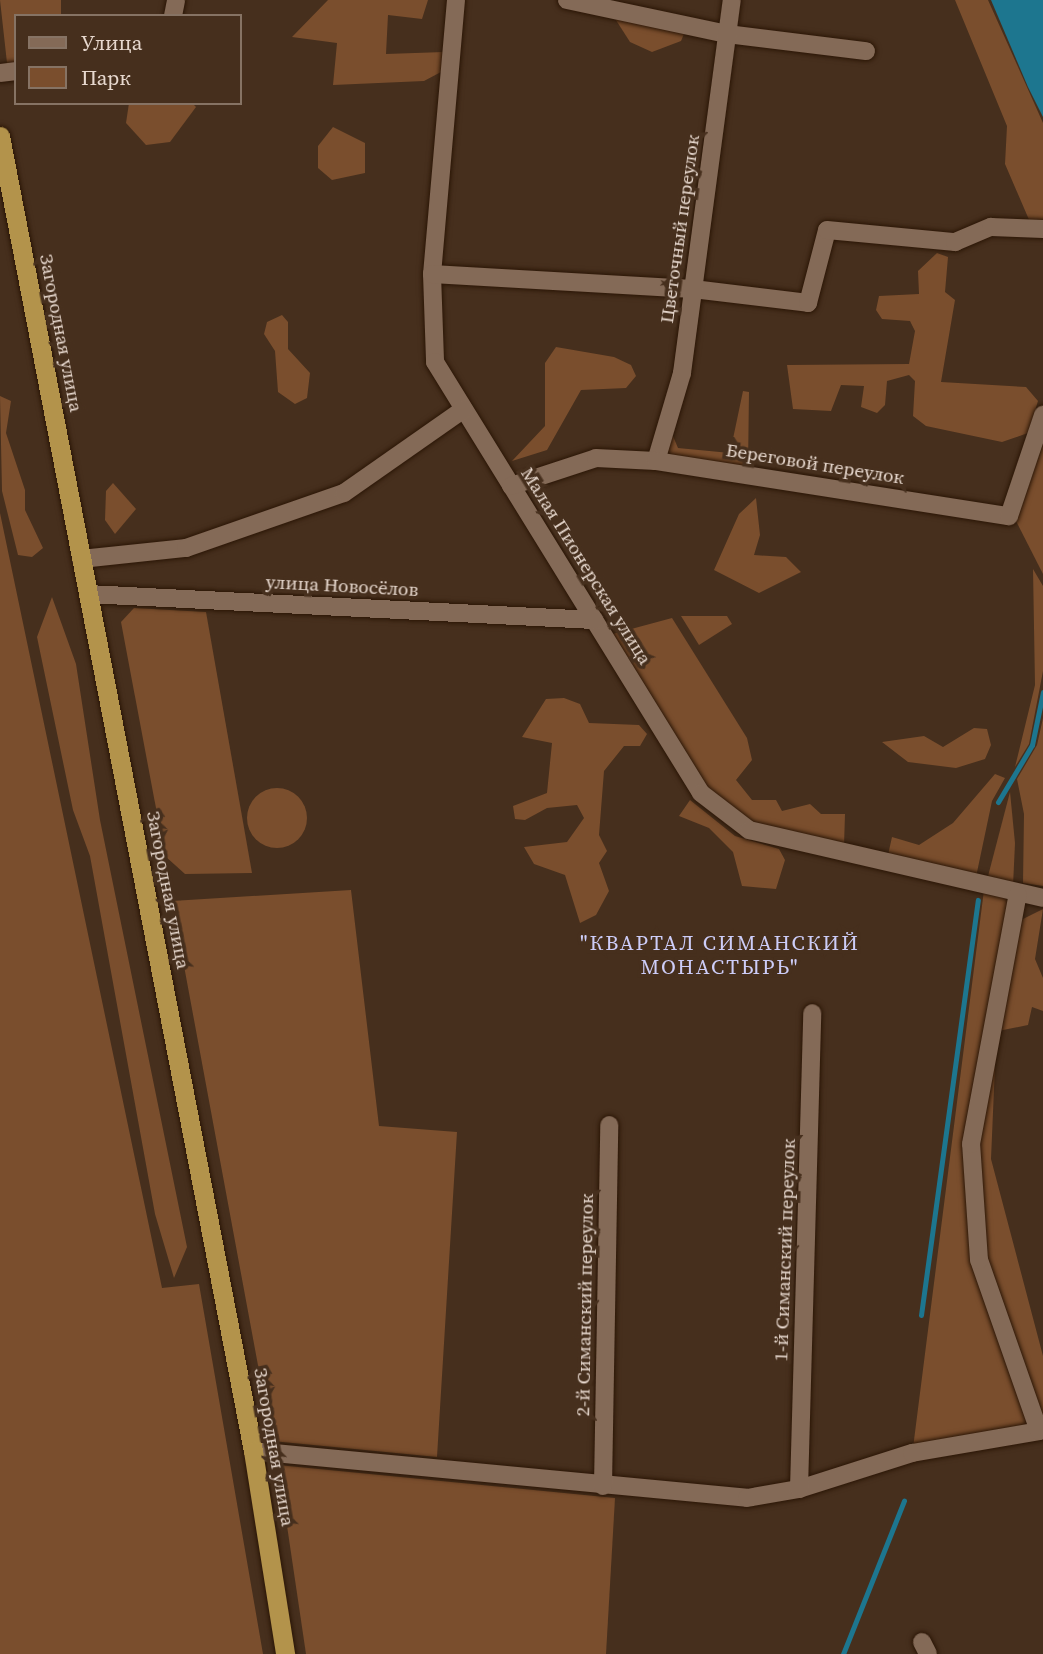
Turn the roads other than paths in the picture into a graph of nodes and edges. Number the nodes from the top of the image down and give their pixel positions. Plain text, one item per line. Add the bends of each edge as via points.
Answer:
1 (456, 0) edge
2 (567, 0) edge
3 (733, 0) edge
4 (727, 34) junction
5 (866, 51) dead end
6 (0, 136) edge
7 (1043, 229) edge
8 (432, 274) junction
9 (692, 289) junction
10 (464, 409) junction
11 (1043, 415) edge
12 (656, 461) junction
13 (511, 486) junction
14 (81, 559) junction
15 (88, 594) junction
16 (594, 620) junction
17 (1018, 894) junction
18 (1043, 898) edge
19 (812, 1013) dead end
20 (609, 1125) dead end
21 (253, 1451) junction
22 (603, 1486) junction
23 (799, 1489) junction
24 (285, 1654) edge

1 - 8 street, Малая Пионерская улица
2 - 4 street
3 - 4 street, Цветочный переулок
4 - 5 street
4 - 9 street, Цветочный переулок
6 - 14 highway, Загородная улица
7 - 9 street via 991,227 956,242 827,230 808,303
8 - 9 street
8 - 10 street, Малая Пионерская улица via 435,362
9 - 12 street, Цветочный переулок via 682,373
10 - 13 street, Малая Пионерская улица
10 - 14 street via 344,493 186,548
11 - 12 street, Береговой переулок via 1009,516
12 - 13 street, Береговой переулок via 596,458
13 - 16 street, Малая Пионерская улица
14 - 15 highway, Загородная улица
15 - 16 street, улица Новосёлов
15 - 21 highway, Загородная улица
16 - 17 street, Малая Пионерская улица via 701,793 749,830
17 - 18 street, Малая Пионерская улица
17 - 23 street via 971,1144 979,1260 1039,1431 912,1453
19 - 23 street, 1-й Симанский переулок
20 - 22 street, 2-й Симанский переулок
21 - 22 street
21 - 24 highway, Загородная улица
22 - 23 street via 747,1498

